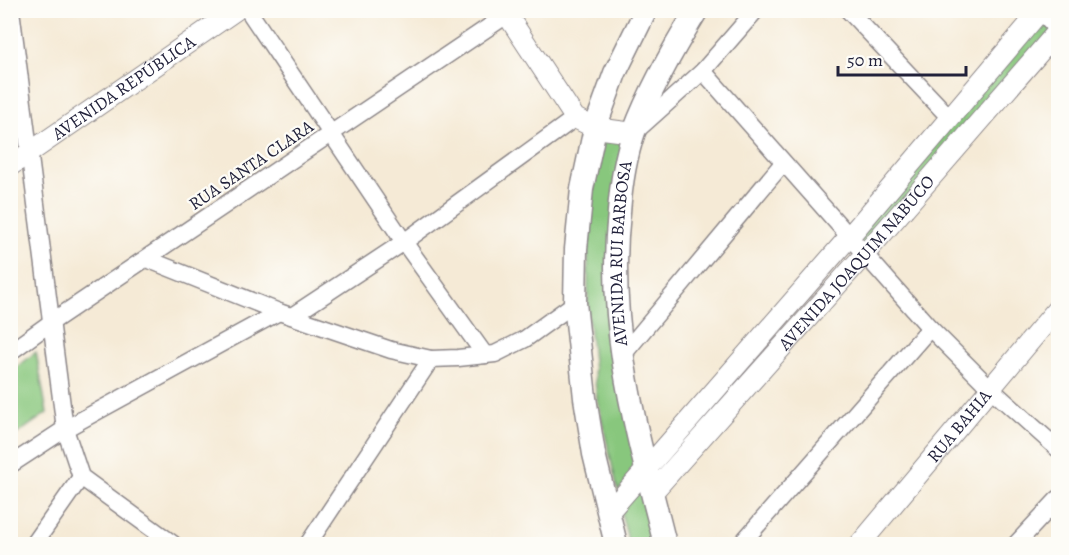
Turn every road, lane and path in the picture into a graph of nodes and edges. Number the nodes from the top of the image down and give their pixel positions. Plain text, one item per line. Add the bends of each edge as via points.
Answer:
1 (11, 10) edge
2 (236, 10) edge
3 (249, 10) edge
4 (646, 10) edge
5 (697, 10) edge
6 (756, 10) edge
7 (848, 10) edge
8 (1041, 11) edge
9 (509, 12) edge
10 (1059, 30) edge
11 (703, 71) junction
12 (950, 118) junction
13 (585, 123) junction
14 (634, 133) junction
15 (331, 134) junction
16 (30, 153) junction
17 (783, 163) junction
18 (10, 166) edge
19 (849, 237) junction
20 (404, 242) junction
21 (864, 255) junction
22 (147, 259) junction
23 (575, 303) junction
24 (1059, 308) edge
25 (285, 314) junction
26 (52, 321) junction
27 (930, 328) junction
28 (10, 352) edge
29 (485, 355) junction
30 (621, 357) junction
31 (431, 359) junction
32 (991, 389) junction
33 (66, 429) junction
34 (1059, 449) edge
35 (10, 465) edge
36 (646, 469) junction
37 (81, 477) junction
38 (652, 493) junction
39 (1059, 499) edge
40 (608, 513) junction
41 (34, 544) edge
42 (172, 544) edge
43 (308, 544) edge
44 (616, 544) edge
45 (665, 544) edge
46 (741, 544) edge
47 (860, 544) edge
48 (1016, 544) edge

1 - 16 street
2 - 16 street, AVENIDA REPÚBLICA
3 - 15 street
4 - 13 main road
5 - 14 main road, AVENIDA RUI BARBOSA via 656,82
6 - 11 street
7 - 12 street
8 - 10 street
8 - 12 street, AVENIDA JOAQUIM NABUCO
9 - 13 street
9 - 15 street, RUA SANTA CLARA
10 - 21 street, AVENIDA JOAQUIM NABUCO
11 - 14 street
11 - 17 street
12 - 19 street, AVENIDA JOAQUIM NABUCO
13 - 14 street
13 - 20 street
13 - 23 main road
14 - 30 main road, AVENIDA RUI BARBOSA via 622,179 616,231 615,295
15 - 20 street
15 - 22 street, RUA SANTA CLARA
16 - 18 street, AVENIDA REPÚBLICA
16 - 26 street
17 - 19 street
17 - 30 street
19 - 21 street
19 - 36 street, AVENIDA JOAQUIM NABUCO
20 - 25 street
20 - 29 street
21 - 27 street
21 - 38 street, AVENIDA JOAQUIM NABUCO
22 - 25 street
22 - 26 street, RUA SANTA CLARA
23 - 29 street via 525,339
23 - 40 main road via 585,398
24 - 32 street, RUA BAHIA
25 - 31 street via 391,350
25 - 33 street
26 - 28 street, RUA SANTA CLARA
26 - 33 street
27 - 32 street
27 - 46 street
29 - 31 street
30 - 36 main road, AVENIDA RUI BARBOSA
31 - 43 street
32 - 34 street
32 - 47 street, RUA BAHIA
33 - 35 street
33 - 37 street
36 - 38 main road, AVENIDA RUI BARBOSA
36 - 40 street, AVENIDA JOAQUIM NABUCO
37 - 41 street
37 - 42 street
38 - 45 main road, AVENIDA RUI BARBOSA
39 - 48 street
40 - 44 main road

